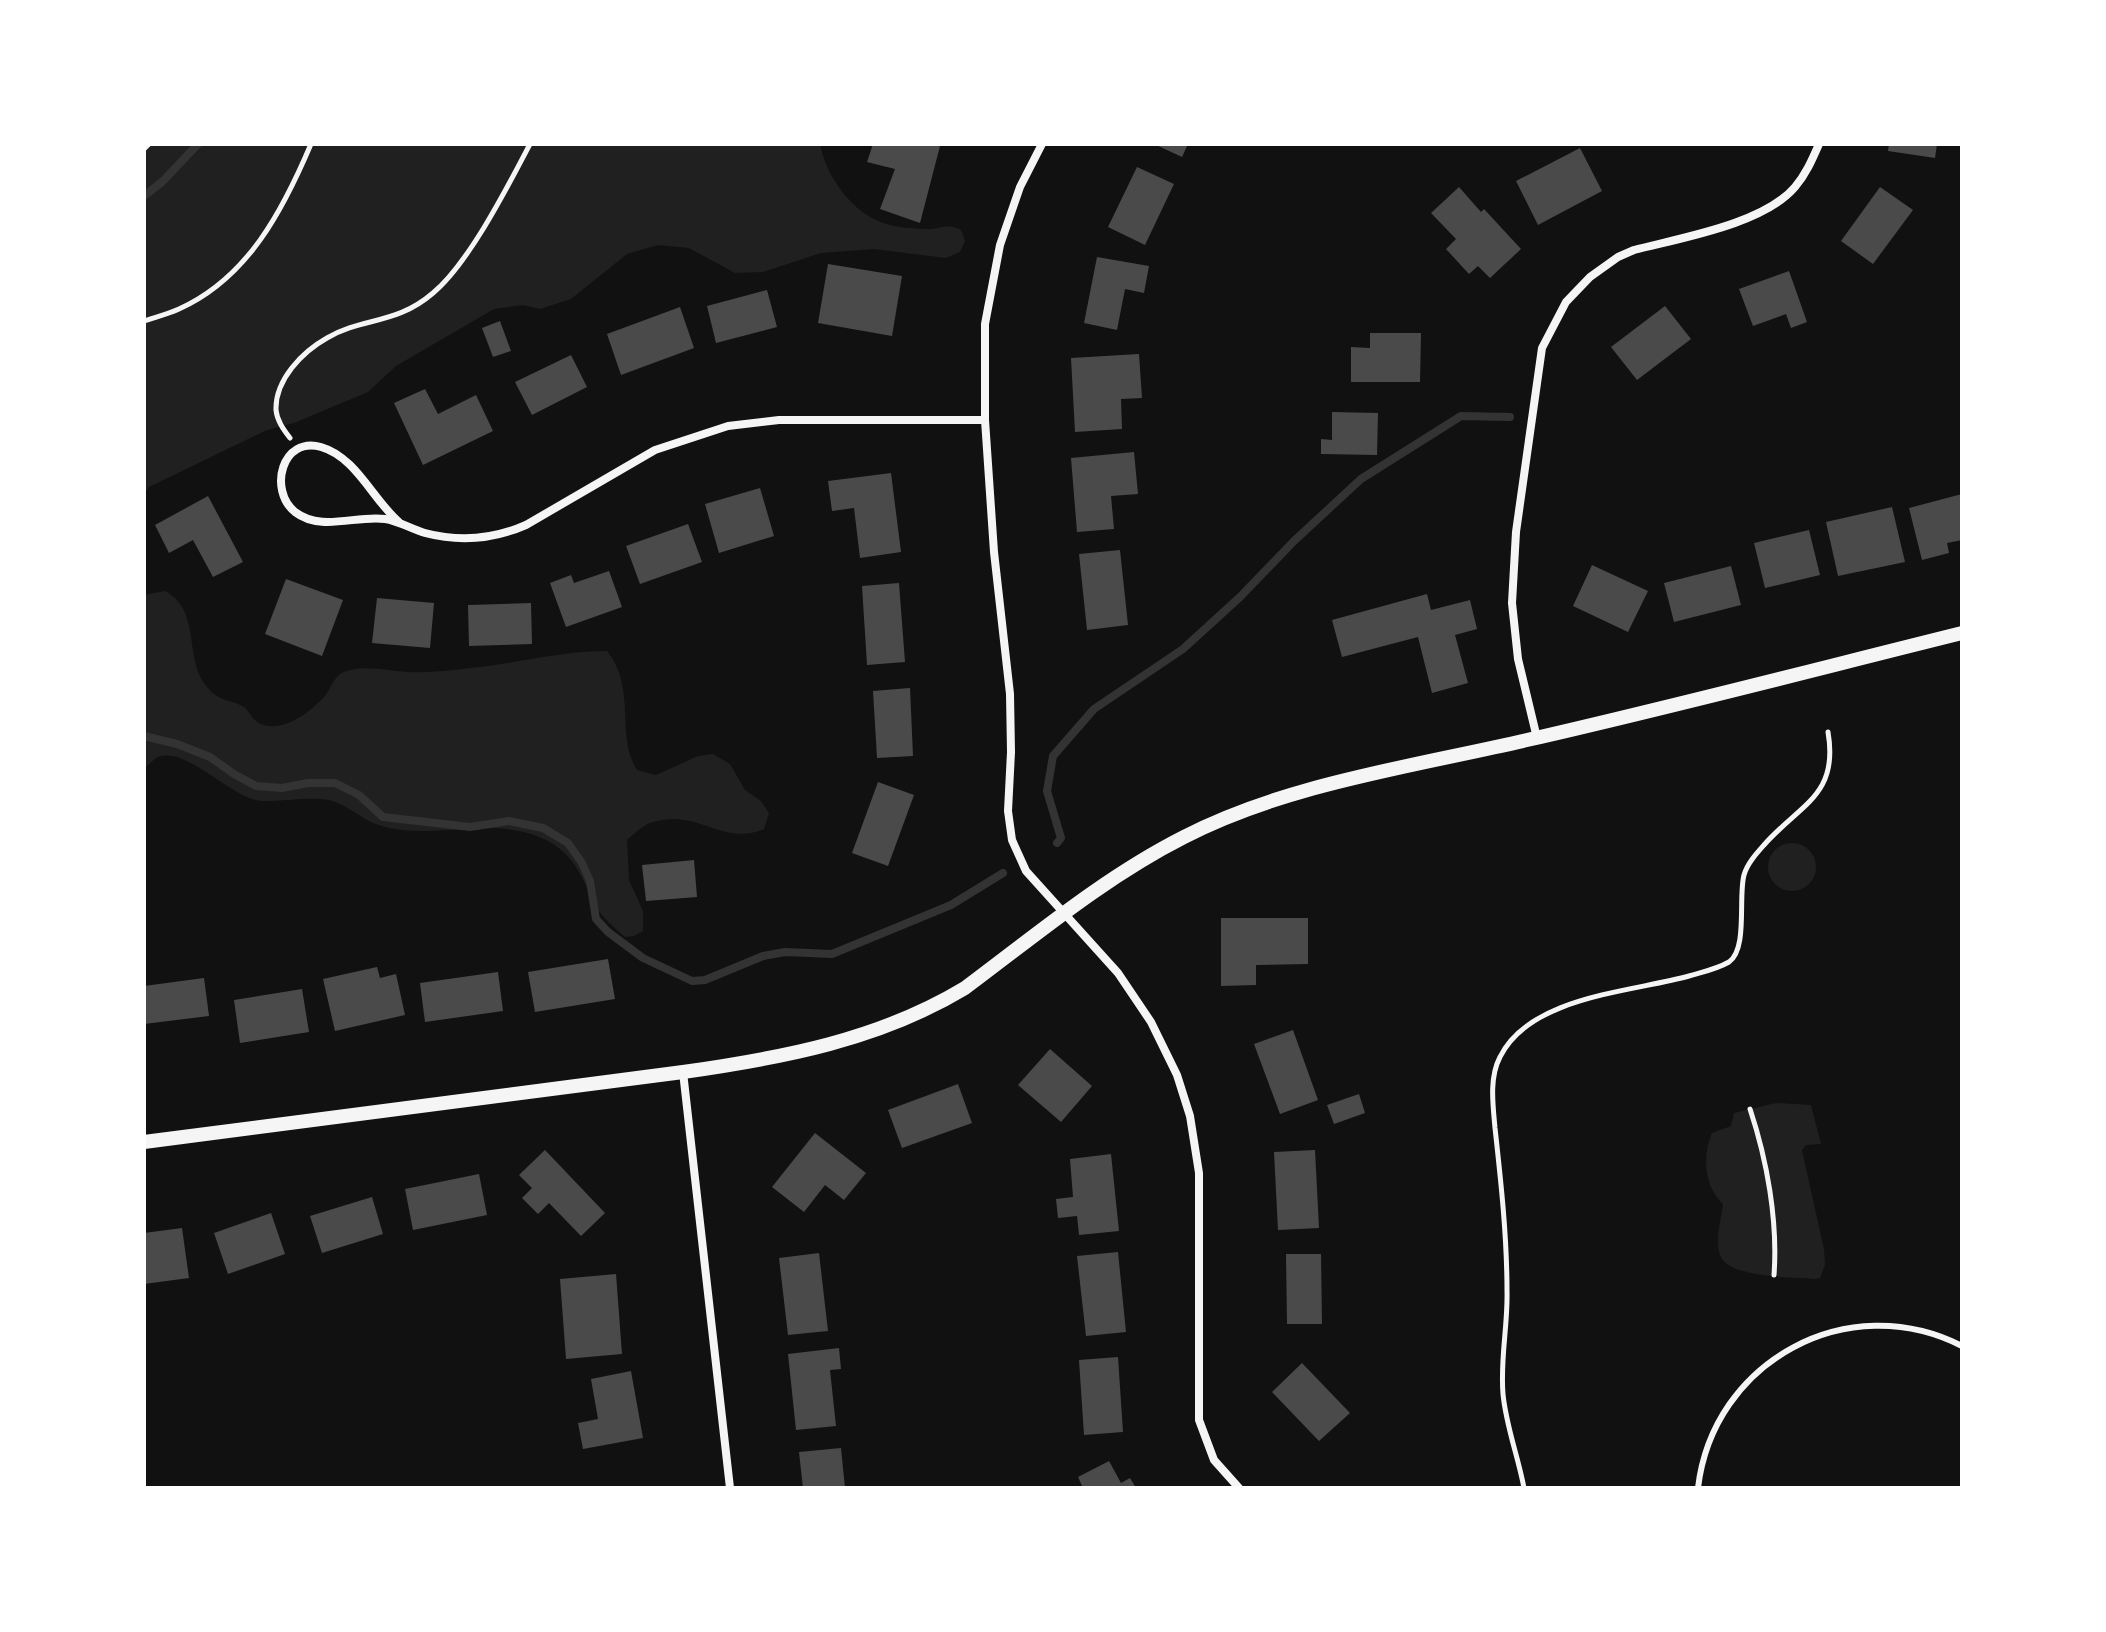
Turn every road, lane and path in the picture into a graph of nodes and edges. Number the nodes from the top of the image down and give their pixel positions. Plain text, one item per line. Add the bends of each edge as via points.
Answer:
1 (149, 144) edge
2 (311, 144) edge
3 (530, 144) edge
4 (1042, 144) edge
5 (1819, 144) edge
6 (144, 149) edge
7 (144, 321) edge
8 (985, 420) junction
9 (298, 448) junction
10 (399, 522) junction
11 (1962, 633) edge
12 (1828, 732) dead end
13 (1537, 738) junction
14 (1066, 913) junction
15 (683, 1072) junction
16 (1750, 1109) dead end
17 (144, 1142) edge
18 (1774, 1275) dead end
19 (1962, 1346) edge
20 (730, 1488) edge
21 (1239, 1488) edge
22 (1524, 1488) edge
23 (1698, 1488) edge

1 - 6 path
2 - 7 path via 251,254 210,291
3 - 9 path via 501,199 436,292 411,310 328,336 293,366 281,385 276,411
4 - 8 street via 1020,187 993,274 985,324
5 - 13 street via 1794,189 1783,198 1743,221 1618,257 1590,277 1556,317 1542,348 1516,532 1512,603 1518,659
8 - 10 street via 779,420 728,426 655,450 511,532 447,538
8 - 14 street via 1010,694 1012,840 1026,871
9 - 10 street via 322,447 342,458
9 - 10 street via 280,471 281,486 295,511 324,522
11 - 13 street
12 - 22 path via 1827,777 1760,849 1744,875 1739,949 1733,960 1695,975 1555,1010 1528,1025 1498,1061 1492,1096 1507,1279 1503,1392
13 - 14 street via 1248,809 1125,870
14 - 15 street via 942,1002 868,1033 766,1060
14 - 21 street via 1118,973 1151,1022 1190,1116 1200,1205 1199,1420 1214,1460
15 - 17 street
15 - 20 street
16 - 18 path via 1771,1212
19 - 23 lane via 1928,1331 1890,1325 1832,1332 1794,1347 1761,1369 1732,1399 1713,1431

